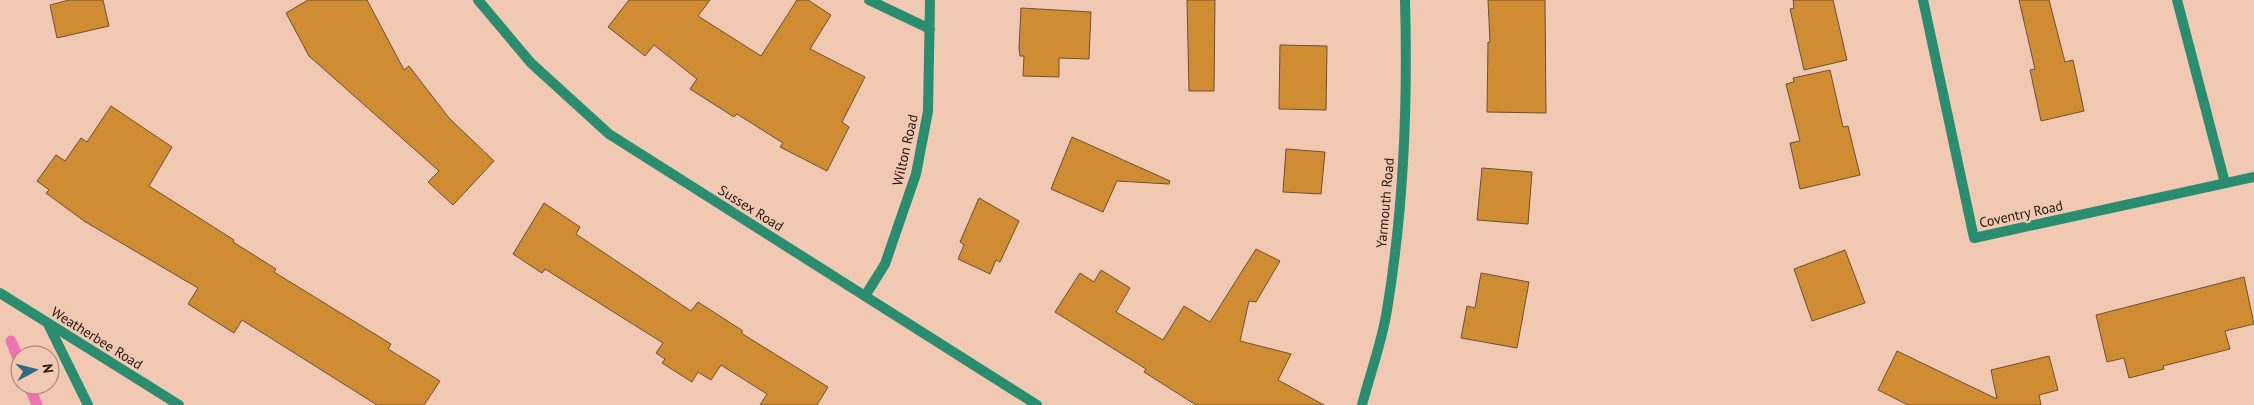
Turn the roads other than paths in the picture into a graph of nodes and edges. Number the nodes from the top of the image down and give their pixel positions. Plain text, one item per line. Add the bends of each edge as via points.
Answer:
1 (478, 0) edge
2 (869, 0) edge
3 (930, 0) edge
4 (1405, 0) edge
5 (1923, 0) edge
6 (2176, 0) edge
7 (930, 29) junction
8 (2254, 177) edge
9 (2225, 183) junction
10 (0, 293) edge
11 (865, 296) junction
12 (48, 323) junction
13 (88, 405) edge
14 (179, 405) edge
15 (1037, 405) edge
16 (1362, 405) edge

1 - 11 street, Sussex Road via 531,63 609,134
2 - 7 street
3 - 7 street, Wilton Road
4 - 16 street, Yarmouth Road via 1408,74 1401,201 1387,311
5 - 9 street, Coventry Road via 1974,238
6 - 9 street
7 - 11 street, Wilton Road via 928,111 916,174 885,264
8 - 9 street, Coventry Road
10 - 12 street, Weatherbee Road
11 - 15 street, Sussex Road
12 - 13 street
12 - 14 street, Weatherbee Road

